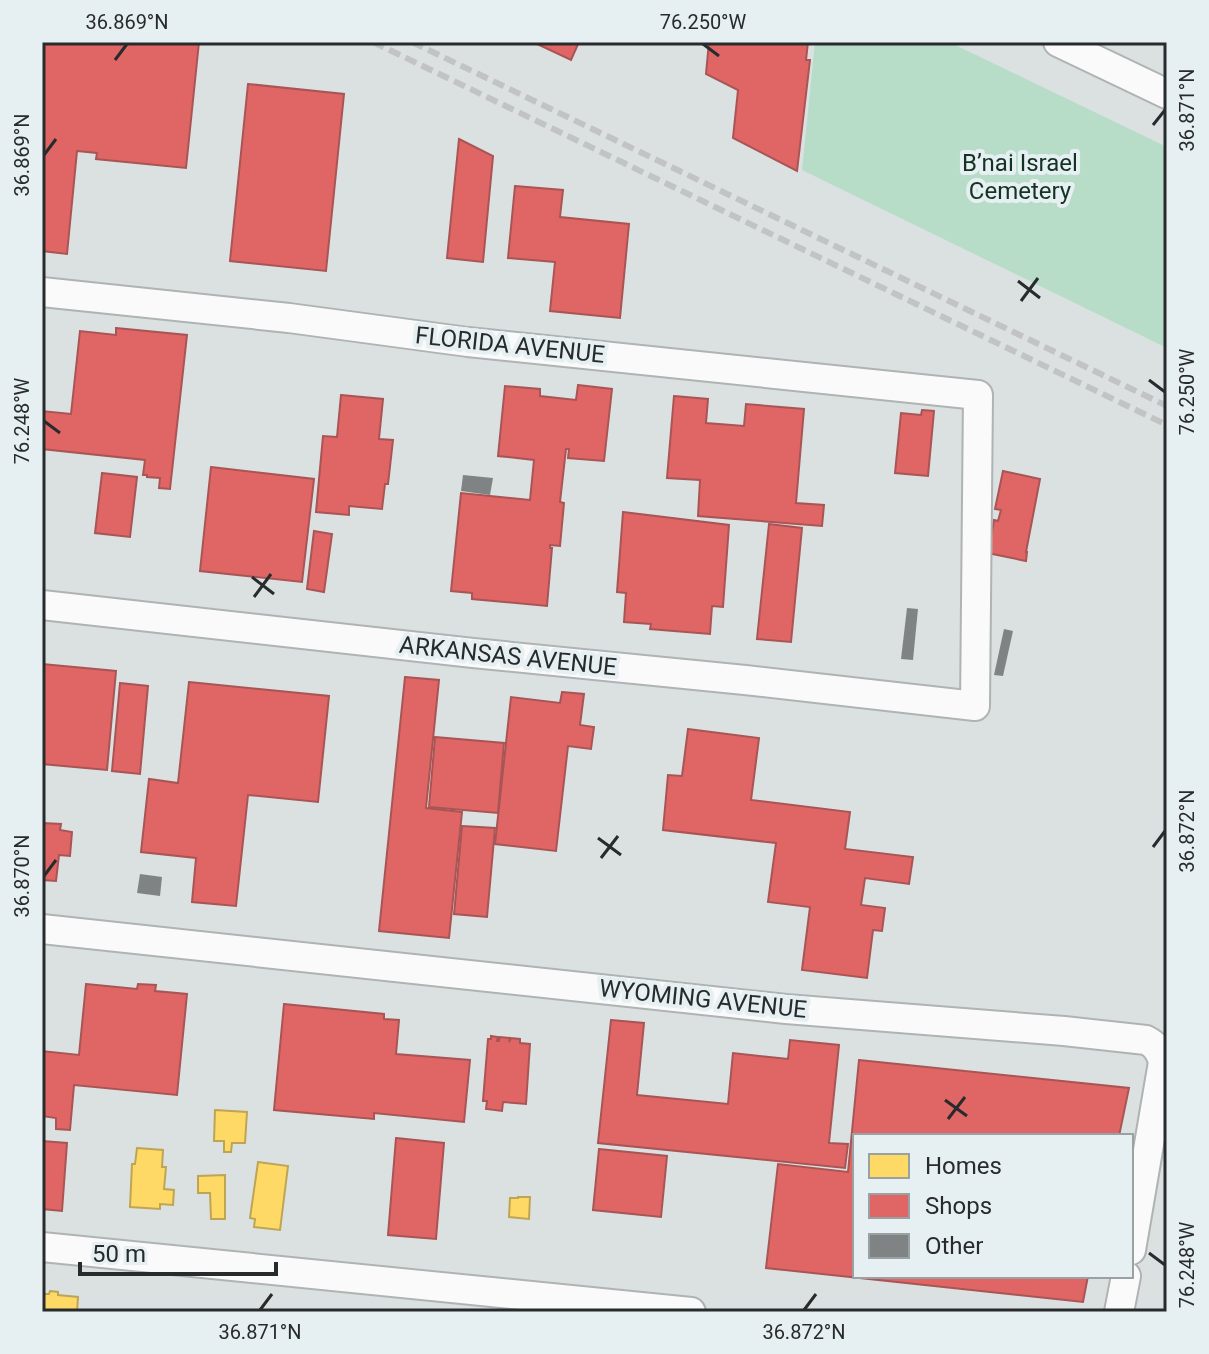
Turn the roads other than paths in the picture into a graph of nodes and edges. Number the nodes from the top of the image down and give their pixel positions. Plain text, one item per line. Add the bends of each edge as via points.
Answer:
1 (1058, 42) edge
2 (1167, 94) edge
3 (42, 292) edge
4 (42, 605) edge
5 (975, 706) joint
6 (42, 929) edge
7 (1133, 1238) edge
8 (42, 1247) edge
9 (1126, 1278) edge
10 (460, 1300) edge
11 (691, 1312) edge
12 (1119, 1312) edge

1 - 2 street
3 - 5 street, FLORIDA AVENUE via 978,395
4 - 5 street, ARKANSAS AVENUE
6 - 7 street, WYOMING AVENUE via 786,1009 1146,1040 1161,1052 1163,1062
8 - 10 street
9 - 12 street
10 - 11 street

